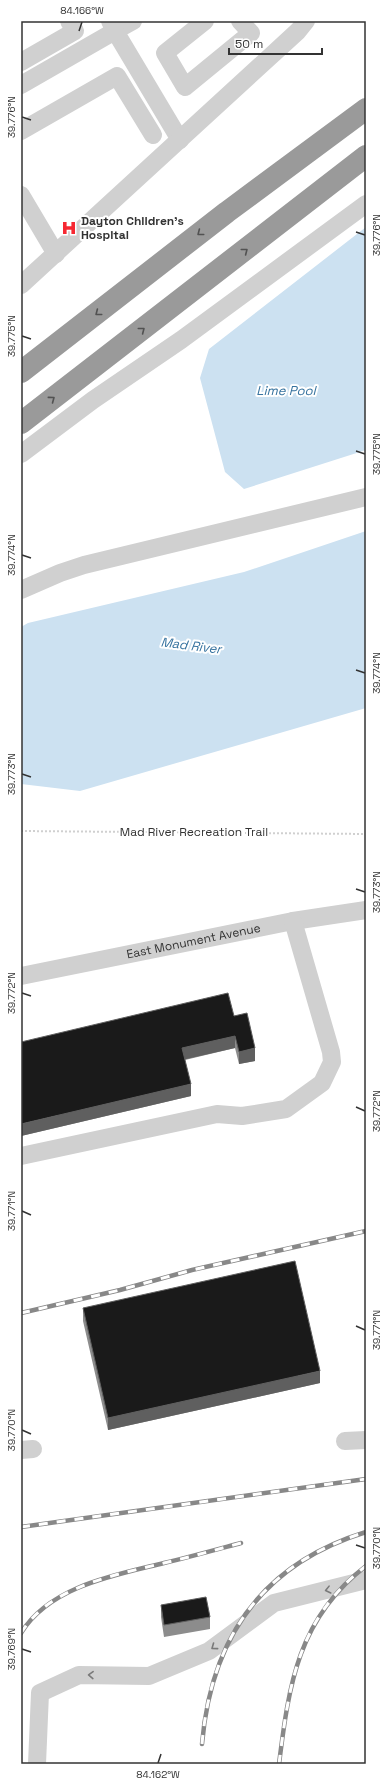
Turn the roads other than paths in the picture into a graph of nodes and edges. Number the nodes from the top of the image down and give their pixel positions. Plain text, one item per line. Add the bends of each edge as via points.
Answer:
1 (70, 21) edge
2 (133, 21) edge
3 (205, 21) edge
4 (240, 21) edge
5 (303, 22) edge
6 (112, 26) edge
7 (185, 27) edge
8 (21, 62) edge
9 (21, 85) edge
10 (366, 93) edge
11 (366, 109) edge
12 (21, 131) edge
13 (153, 135) dead end
14 (180, 140) junction
15 (366, 156) edge
16 (366, 162) edge
17 (342, 175) junction
18 (21, 195) edge
19 (366, 204) edge
20 (227, 212) junction
21 (56, 254) junction
22 (21, 285) edge
23 (21, 372) edge
24 (21, 423) edge
25 (21, 454) edge
26 (366, 497) edge
27 (21, 590) edge
28 (366, 910) edge
29 (294, 921) junction
30 (21, 976) edge
31 (21, 1156) edge
32 (366, 1440) edge
33 (345, 1441) dead end
34 (366, 1580) edge
35 (37, 1764) edge

1 - 8 street via 75,31
2 - 6 street
3 - 7 street
4 - 7 street via 251,33 185,86 165,53
5 - 14 street via 298,31
6 - 9 street
6 - 14 street
10 - 20 highway
11 - 20 highway
12 - 13 street via 117,76
14 - 21 street
15 - 17 highway
16 - 17 highway
24 -> 17 highway
18 - 21 street
19 - 25 street
20 -> 23 highway
21 - 22 street
26 - 27 street via 84,565
28 - 29 street, East Monument Avenue
29 - 30 street, East Monument Avenue
29 - 31 street via 332,1052 332,1062 322,1083 286,1109 242,1116 217,1114
32 - 33 street
34 -> 35 street via 274,1603 209,1651 149,1676 79,1674 40,1693

